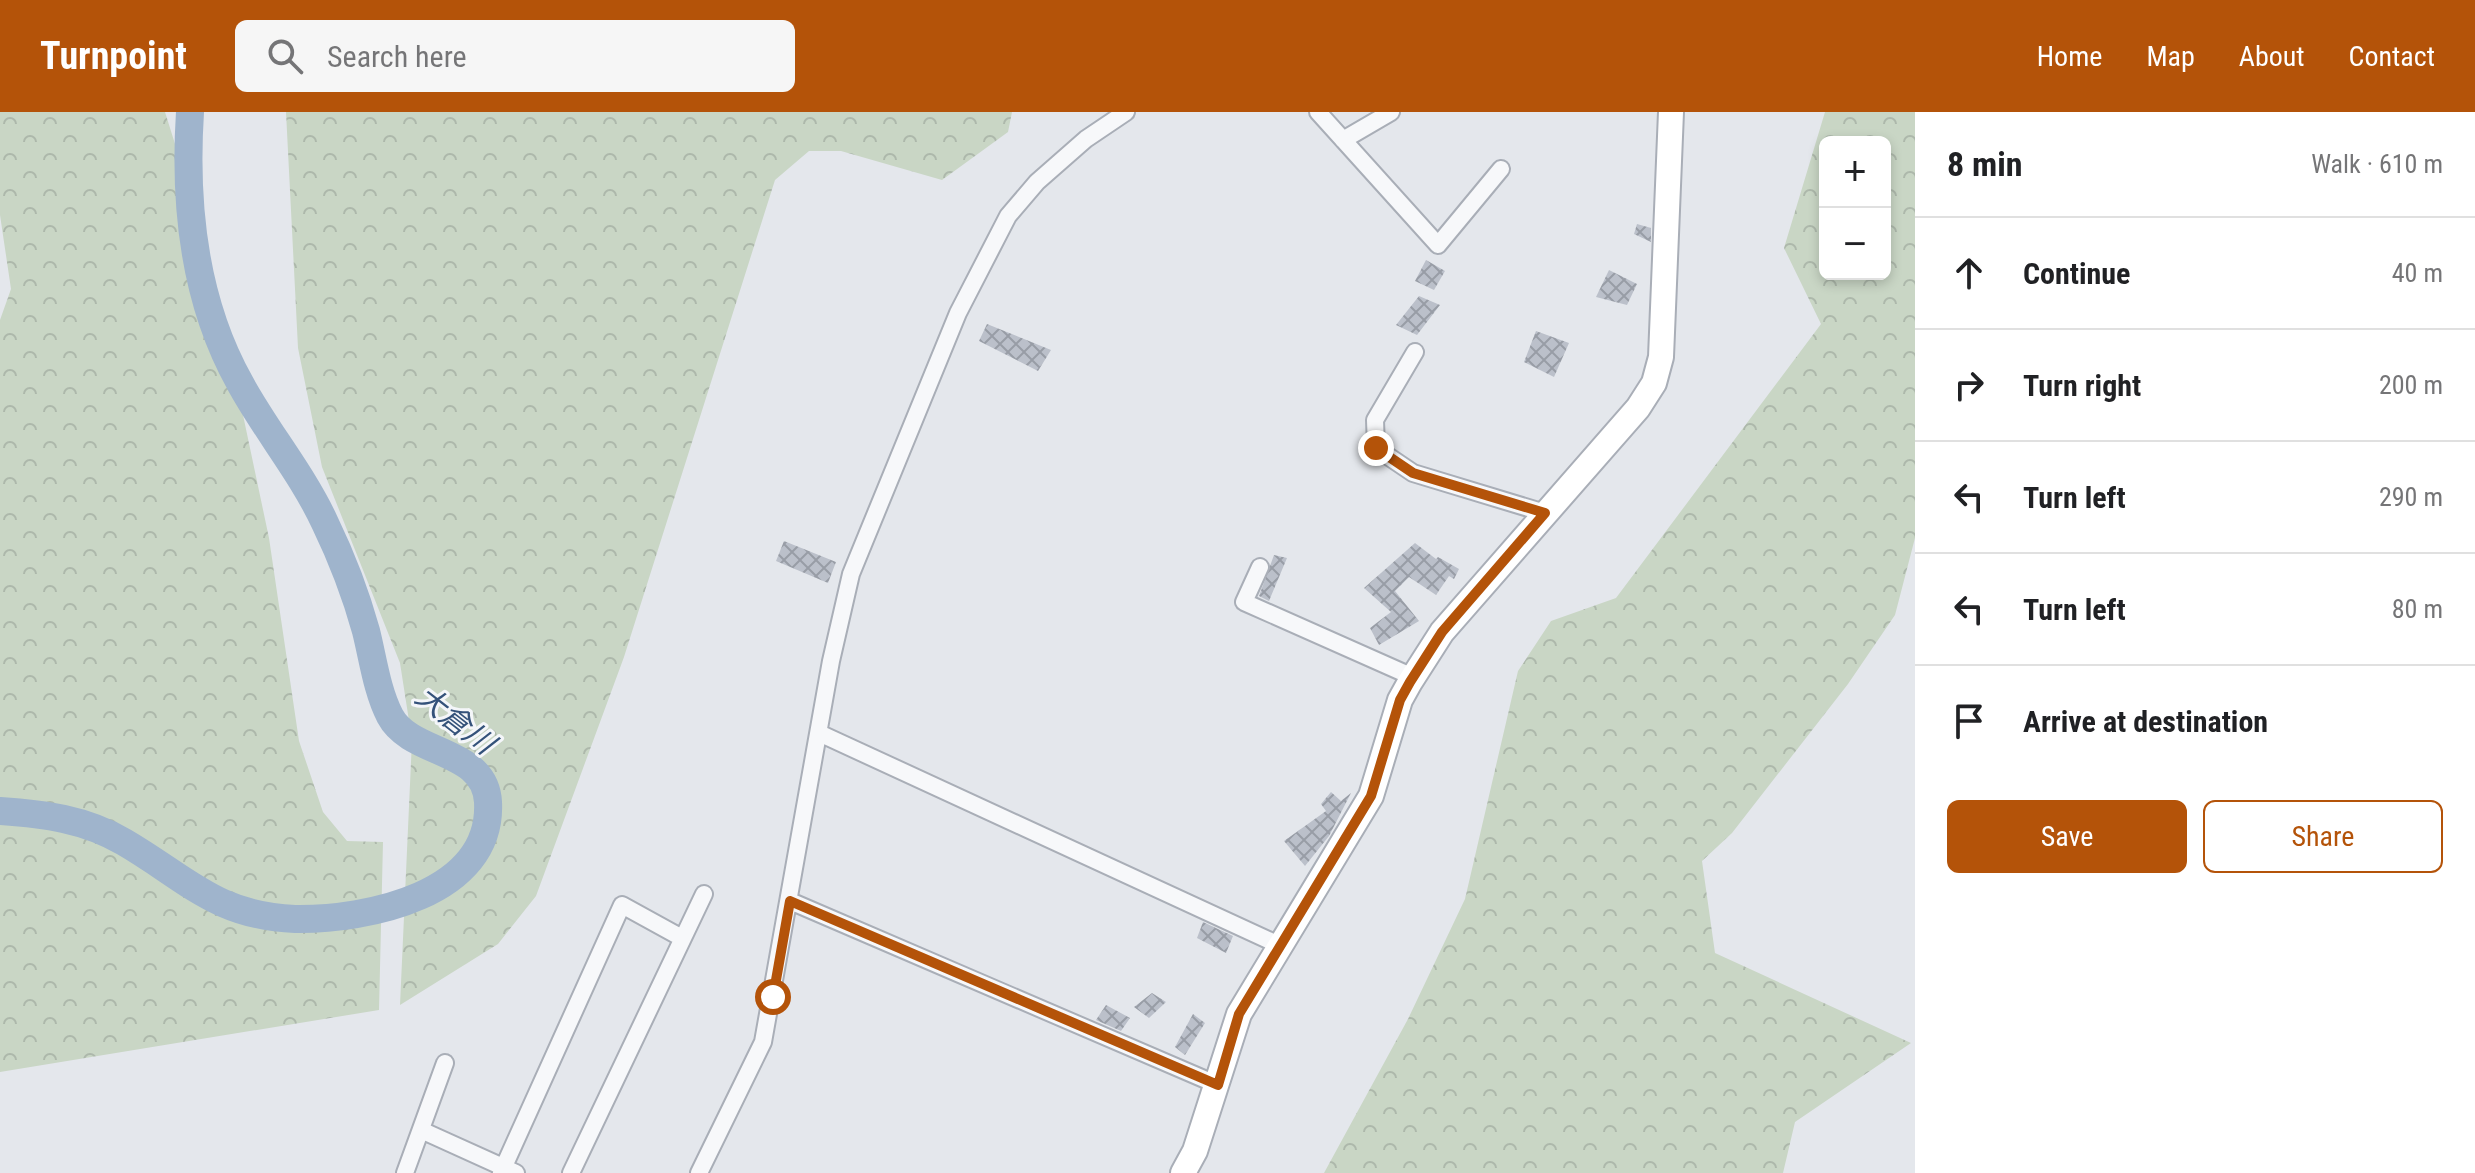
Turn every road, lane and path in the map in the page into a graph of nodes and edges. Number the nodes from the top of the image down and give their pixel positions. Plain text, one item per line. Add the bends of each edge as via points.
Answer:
1 (1126, 112) edge
2 (1318, 112) edge
3 (1391, 112) edge
4 (1671, 112) edge
5 (1343, 140) junction
6 (1501, 169) dead end
7 (1415, 352) dead end
8 (1545, 513) junction
9 (1260, 567) dead end
10 (1413, 677) junction
11 (819, 733) junction
12 (704, 894) dead end
13 (790, 901) junction
14 (682, 938) junction
15 (1279, 945) junction
16 (445, 1063) dead end
17 (1218, 1085) junction
18 (421, 1130) junction
19 (507, 1171) edge
20 (405, 1173) edge
21 (571, 1173) edge
22 (699, 1173) edge
23 (1183, 1173) edge

1 - 11 street via 1086,139 1020,201 958,313 851,574
2 - 5 street
3 - 5 street
4 - 8 street via 1661,357 1654,383
5 - 6 street via 1438,245
7 - 8 street via 1375,420 1376,448 1413,473
8 - 10 street via 1442,632
9 - 10 street via 1244,602
10 - 15 street via 1400,700 1371,796
11 - 13 street
11 - 15 street
12 - 14 street
13 - 17 street
13 - 22 street via 763,1042
14 - 19 street via 622,905
14 - 21 street
15 - 17 street via 1239,1014
16 - 18 street
17 - 23 street
18 - 19 street
18 - 20 street

